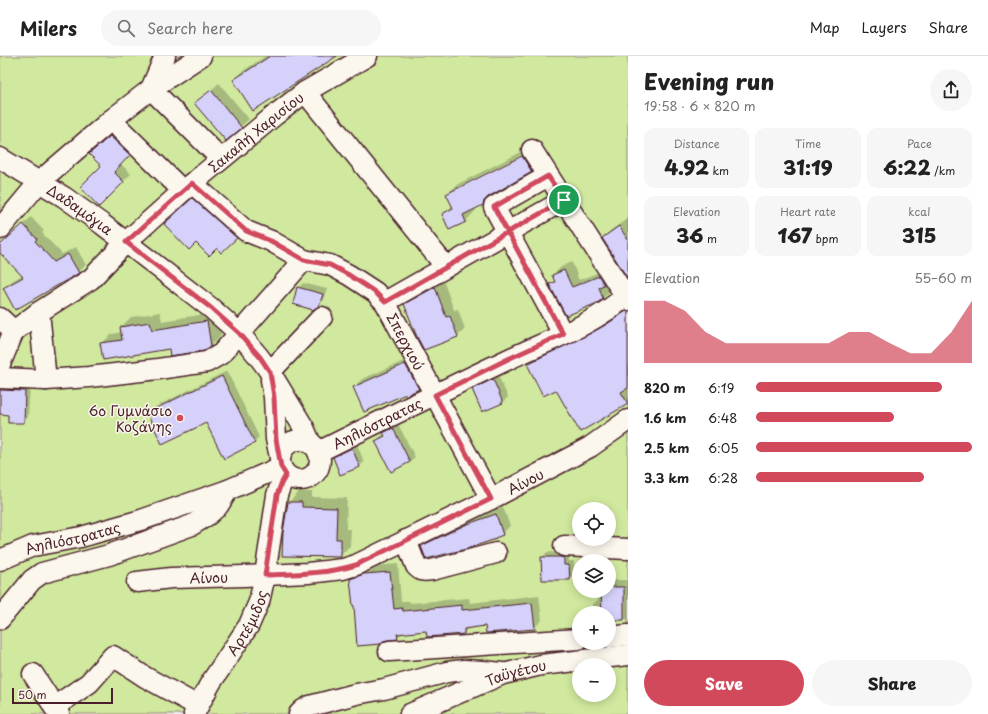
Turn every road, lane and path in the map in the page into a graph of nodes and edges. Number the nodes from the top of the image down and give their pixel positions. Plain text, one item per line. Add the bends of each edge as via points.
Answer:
1 (165, 56) edge
2 (201, 56) edge
3 (367, 56) edge
4 (151, 89) junction
5 (305, 92) junction
6 (111, 120) junction
7 (532, 150) dead end
8 (0, 158) edge
9 (221, 159) junction
10 (548, 176) junction
11 (40, 182) junction
12 (187, 187) junction
13 (564, 200) junction
14 (0, 229) edge
15 (508, 232) junction
16 (126, 242) junction
17 (304, 260) junction
18 (446, 267) junction
19 (627, 297) edge
20 (385, 302) junction
21 (39, 312) junction
22 (322, 317) dead end
23 (7, 324) edge
24 (239, 333) junction
25 (563, 334) junction
26 (0, 364) edge
27 (270, 372) junction
28 (0, 378) edge
29 (46, 380) junction
30 (435, 395) junction
31 (628, 420) edge
32 (315, 448) junction
33 (282, 466) junction
34 (228, 490) junction
35 (491, 499) junction
36 (406, 540) junction
37 (564, 546) dead end
38 (628, 548) edge
39 (496, 553) dead end
40 (3, 563) edge
41 (265, 575) junction
42 (137, 582) dead end
43 (0, 619) edge
44 (572, 639) edge
45 (541, 641) junction
46 (616, 641) edge
47 (628, 649) edge
48 (390, 651) dead end
49 (541, 665) junction
50 (33, 674) dead end
51 (504, 674) junction
52 (56, 710) edge
53 (196, 710) edge
54 (299, 714) edge
55 (410, 714) edge

1 - 4 street
2 - 4 street
3 - 5 street, Σακαλή Χαρισίου
4 - 6 street
4 - 9 street
5 - 9 street, Σακαλή Χαρισίου
5 - 18 street
6 - 11 street
6 - 12 street, Σπερχιού
7 - 10 street
8 - 11 street, Δαδαμόγια
9 - 12 street, Σακαλή Χαρισίου
10 - 13 street
10 - 15 street via 494,207
11 - 14 street
11 - 16 street, Δαδαμόγια
12 - 16 street, Σακαλή Χαρισίου
12 - 17 street, Σπερχιού via 246,231 271,241
13 - 15 street
13 - 19 street
15 - 18 street
15 - 25 street
16 - 21 street, Σακαλή Χαρισίου via 91,279
16 - 24 street, Δαδαμόγια
17 - 20 street, Σπερχιού via 330,265 375,292
17 - 24 street
18 - 20 street
19 - 25 street, Αηλιόστρατας
20 - 30 street, Σπερχιού
21 - 23 street, Σακαλή Χαρισίου
21 - 29 street
22 - 27 street
23 - 26 street, Σακαλή Χαρισίου
24 - 27 street, Δαδαμόγια
24 - 29 street via 221,354 206,362
25 - 30 street, Αηλιόστρατας
27 - 32 street, Δαδαμόγια
27 - 33 street via 276,439
28 - 29 street
30 - 32 street, Αηλιόστρατας
30 - 35 street, Σπερχιού
31 - 35 street, Αίνου via 590,447
32 - 33 street, Αηλιόστρατας via 305,441 298,440 286,445 282,451
32 - 33 street, Αηλιόστρατας via 320,458 319,465 316,472 305,480 292,479
33 - 34 street, Αηλιόστρατας
33 - 41 street, Αρτέμιδος
34 - 40 street, Αηλιόστρατας via 112,529 33,546
34 - 43 street via 218,506 192,525 109,555 42,574 32,580
35 - 36 street, Αίνου
36 - 39 street via 416,566 424,571
36 - 41 street, Αίνου via 343,569
37 - 38 street
41 - 42 street, Αίνου via 171,578
41 - 53 street, Αρτέμιδος via 259,602 249,625
44 - 45 street
45 - 48 street
45 - 49 street
46 - 47 street
47 - 49 street, Ταϋγέτου
49 - 51 street, Ταϋγέτου
50 - 52 street
51 - 54 street via 464,670 447,672 310,706
51 - 55 street, Ταϋγέτου
52 - 53 street via 89,683 114,656

